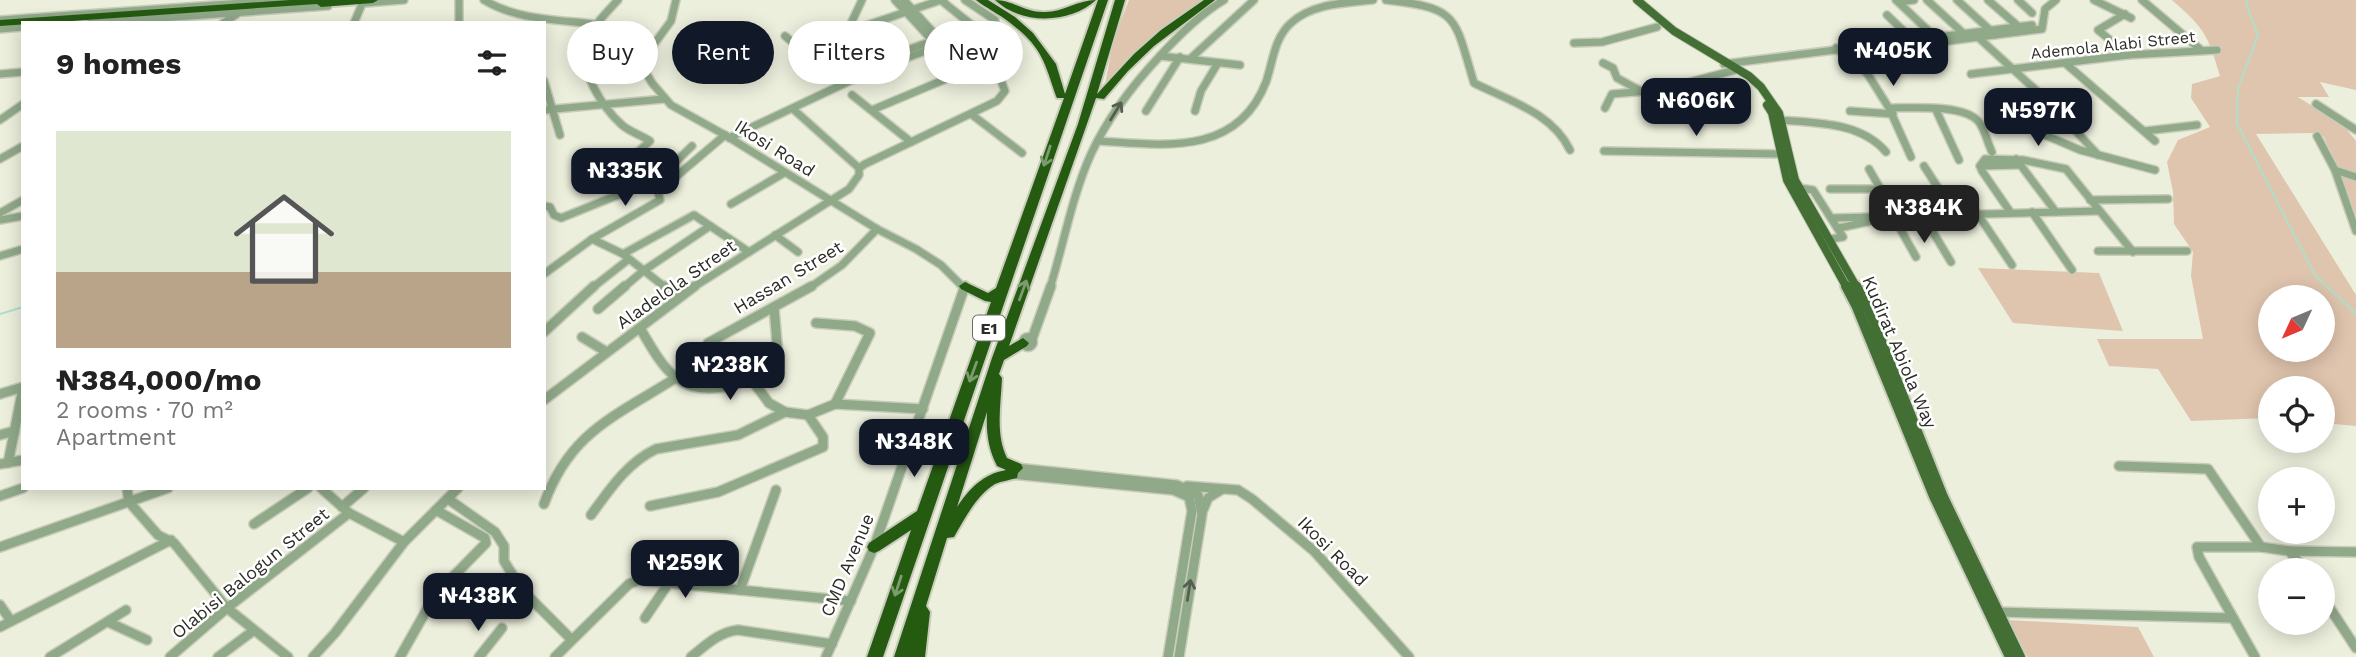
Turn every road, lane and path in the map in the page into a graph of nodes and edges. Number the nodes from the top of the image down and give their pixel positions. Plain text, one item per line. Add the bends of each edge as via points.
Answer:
1 (127, 0) edge
2 (286, 0) edge
3 (330, 0) edge
4 (373, 0) edge
5 (404, 0) edge
6 (459, 0) edge
7 (484, 0) edge
8 (618, 0) edge
9 (676, 0) edge
10 (862, 0) edge
11 (895, 0) edge
12 (904, 0) edge
13 (942, 0) edge
14 (965, 0) edge
15 (981, 0) edge
16 (1000, 0) edge
17 (1093, 0) edge
18 (1103, 0) edge
19 (1120, 0) edge
20 (1127, 0) edge
21 (1210, 0) edge
22 (1224, 0) edge
23 (1254, 0) edge
24 (1373, 0) edge
25 (1386, 0) edge
26 (1629, 0) edge
27 (1637, 0) edge
28 (1914, 0) edge
29 (1927, 0) edge
30 (1957, 0) edge
31 (1988, 0) edge
32 (2018, 0) edge
33 (2056, 0) edge
34 (2094, 0) edge
35 (2142, 0) edge
36 (268, 1) edge
37 (1897, 1) edge
38 (362, 4) junction
39 (120, 11) junction
40 (909, 11) junction
41 (239, 12) junction
42 (2032, 13) dead end
43 (1887, 15) dead end
44 (528, 20) edge
45 (40, 21) edge
46 (63, 21) edge
47 (91, 21) edge
48 (117, 21) edge
49 (226, 21) edge
50 (355, 21) edge
51 (458, 21) edge
52 (546, 21) edge
53 (600, 21) edge
54 (852, 21) edge
55 (879, 21) edge
56 (967, 21) edge
57 (995, 21) edge
58 (21, 23) edge
59 (567, 23) edge
60 (21, 24) edge
61 (2032, 25) dead end
62 (0, 26) edge
63 (21, 26) edge
64 (924, 26) edge
65 (1657, 27) junction
66 (2019, 27) junction
67 (1990, 30) junction
68 (1963, 33) junction
69 (785, 36) dead end
70 (1934, 37) junction
71 (788, 38) edge
72 (1980, 38) junction
73 (658, 39) edge
74 (1913, 40) junction
75 (1574, 43) dead end
76 (1836, 48) junction
77 (2202, 50) junction
78 (2217, 50) dead end
79 (1160, 55) junction
80 (2129, 55) junction
81 (1180, 57) junction
82 (1191, 58) junction
83 (1218, 62) junction
84 (1603, 63) dead end
85 (2065, 63) junction
86 (1240, 65) dead end
87 (1729, 66) junction
88 (2012, 69) junction
89 (21, 72) edge
90 (0, 74) edge
91 (1971, 74) dead end
92 (592, 84) edge
93 (654, 84) edge
94 (841, 84) edge
95 (1639, 90) junction
96 (852, 95) dead end
97 (1061, 96) junction
98 (1100, 97) junction
99 (1996, 98) dead end
100 (664, 99) junction
101 (2316, 104) dead end
102 (21, 105) edge
103 (606, 105) junction
104 (1605, 108) dead end
105 (548, 109) edge
106 (793, 109) junction
107 (872, 110) junction
108 (1936, 110) junction
109 (1146, 111) dead end
110 (1195, 111) dead end
111 (1850, 111) dead end
112 (1891, 111) junction
113 (971, 114) junction
114 (2062, 116) junction
115 (1060, 118) junction
116 (0, 120) edge
117 (1780, 120) junction
118 (1083, 124) junction
119 (2197, 125) dead end
120 (2356, 130) edge
121 (2145, 131) junction
122 (2040, 133) dead end
123 (561, 135) dead end
124 (727, 136) junction
125 (2317, 136) dead end
126 (1098, 141) junction
127 (2155, 141) dead end
128 (911, 142) junction
129 (692, 146) dead end
130 (21, 147) edge
131 (1570, 150) dead end
132 (1604, 151) dead end
133 (1886, 152) dead end
134 (1992, 152) dead end
135 (1023, 153) dead end
136 (1784, 154) junction
137 (2098, 155) junction
138 (1911, 157) dead end
139 (0, 159) edge
140 (1959, 160) dead end
141 (2019, 162) junction
142 (1924, 166) dead end
143 (859, 168) junction
144 (1869, 169) dead end
145 (2155, 170) dead end
146 (2335, 170) junction
147 (605, 171) dead end
148 (784, 173) junction
149 (2356, 177) edge
150 (648, 184) junction
151 (1799, 188) junction
152 (1830, 188) dead end
153 (1881, 189) junction
154 (658, 192) junction
155 (2168, 199) dead end
156 (830, 200) junction
157 (2090, 200) junction
158 (21, 201) edge
159 (731, 204) dead end
160 (546, 206) edge
161 (2099, 211) junction
162 (2032, 212) junction
163 (2056, 212) junction
164 (1977, 213) junction
165 (2011, 213) junction
166 (0, 214) edge
167 (1922, 214) junction
168 (1955, 214) junction
169 (21, 216) edge
170 (1892, 216) junction
171 (1833, 218) junction
172 (0, 220) edge
173 (710, 226) junction
174 (1839, 228) junction
175 (877, 229) junction
176 (2356, 231) edge
177 (1824, 233) junction
178 (775, 236) junction
179 (592, 239) junction
180 (21, 250) edge
181 (798, 251) dead end
182 (2098, 251) dead end
183 (2187, 251) dead end
184 (749, 252) junction
185 (2133, 252) junction
186 (0, 256) edge
187 (626, 256) junction
188 (1916, 257) dead end
189 (1951, 261) dead end
190 (2012, 265) dead end
191 (2072, 270) dead end
192 (643, 271) junction
193 (546, 273) edge
194 (965, 286) junction
195 (1003, 289) junction
196 (678, 297) junction
197 (774, 308) junction
198 (598, 309) dead end
199 (1012, 320) junction
200 (816, 323) dead end
201 (640, 328) junction
202 (546, 330) edge
203 (582, 337) dead end
204 (1027, 340) junction
205 (708, 343) dead end
206 (605, 351) junction
207 (998, 358) junction
208 (674, 379) junction
209 (751, 379) junction
210 (21, 388) edge
211 (0, 394) edge
212 (21, 397) edge
213 (546, 398) edge
214 (835, 404) junction
215 (923, 409) junction
216 (785, 412) junction
217 (808, 415) junction
218 (14, 431) junction
219 (0, 435) edge
220 (4, 464) edge
221 (2119, 466) dead end
222 (1014, 471) junction
223 (21, 489) edge
224 (1187, 489) junction
225 (127, 490) edge
226 (162, 490) edge
227 (305, 490) edge
228 (323, 490) edge
229 (362, 490) edge
230 (456, 490) edge
231 (776, 490) dead end
232 (1221, 490) junction
233 (0, 496) edge
234 (447, 499) junction
235 (1200, 501) junction
236 (129, 502) junction
237 (544, 505) dead end
238 (650, 506) dead end
239 (346, 510) junction
240 (436, 510) junction
241 (591, 515) dead end
242 (922, 515) junction
243 (254, 524) dead end
244 (171, 540) junction
245 (404, 542) junction
246 (0, 547) edge
247 (874, 547) junction
248 (2261, 547) junction
249 (2289, 551) junction
250 (2356, 552) edge
251 (937, 554) junction
252 (2295, 558) edge
253 (668, 584) junction
254 (740, 590) junction
255 (922, 599) junction
256 (851, 601) junction
257 (0, 605) edge
258 (227, 608) junction
259 (126, 610) dead end
260 (1997, 612) junction
261 (2335, 616) edge
262 (645, 618) dead end
263 (2233, 618) junction
264 (11, 621) junction
265 (108, 622) junction
266 (0, 627) edge
267 (502, 628) dead end
268 (253, 631) junction
269 (571, 639) junction
270 (147, 640) dead end
271 (832, 644) junction
272 (2356, 648) edge
273 (50, 657) edge
274 (170, 657) edge
275 (218, 657) edge
276 (288, 657) edge
277 (314, 657) edge
278 (400, 657) edge
279 (479, 657) edge
280 (555, 657) edge
281 (691, 657) edge
282 (826, 657) edge
283 (875, 657) edge
284 (902, 657) edge
285 (917, 657) edge
286 (1168, 657) edge
287 (1180, 657) edge
288 (1409, 657) edge
289 (2010, 657) edge
290 (2020, 657) edge
291 (2255, 657) edge

1 - 39 street
2 - 36 street
3 - 46 highway
4 - 47 highway
5 - 38 street
6 - 51 street
7 - 44 street
8 - 53 street
9 - 73 street via 671,21
10 - 54 street
11 - 40 street
12 - 40 street
13 - 40 street
13 - 56 street
14 - 57 street
15 - 97 highway via 1012,18 1039,44 1050,61
16 - 17 highway via 1024,13 1051,15
17 - 97 highway
18 - 115 highway, E1
19 - 118 highway, E1
20 - 98 highway via 1102,76
21 - 98 highway via 1140,52
22 - 79 street via 1198,16
23 - 82 street
24 - 126 street via 1299,16 1281,33 1264,86 1226,131 1189,142
25 - 131 street via 1432,5 1451,15 1458,24 1474,83 1541,116 1561,132
26 - 65 main road, Kudirat Abiola Way
27 - 87 main road, Kudirat Abiola Way via 1674,32
28 - 37 street
29 - 68 street
30 - 67 street
31 - 66 street
32 - 42 street
33 - 72 street via 2045,9 2042,29
34 - 80 street via 2128,16 2098,30
35 - 77 street
36 - 39 street
37 - 70 street
38 - 41 street
38 - 50 street
39 - 45 street
40 - 55 street
40 - 64 street
41 - 48 street
41 - 49 street
43 - 74 street
52 - 59 street
58 - 62 street
60 - 62 highway
61 - 66 street
62 - 63 highway
65 - 75 street via 1602,42
65 - 87 main road, Kudirat Abiola Way
66 - 67 street
67 - 68 street
68 - 70 street
69 - 71 street
70 - 74 street
72 - 74 street via 1924,44
72 - 88 street
74 - 76 street
76 - 87 street
76 - 112 street via 1864,69
77 - 78 street, Ademola Alabi Street
77 - 80 street, Ademola Alabi Street
79 - 81 street
126 -> 79 street via 1130,88
80 - 85 street, Ademola Alabi Street
81 - 82 street
81 - 109 street
82 - 83 street
83 - 86 street
83 - 110 street
84 - 95 street via 1613,68 1617,78
85 - 88 street, Ademola Alabi Street
85 - 121 street
87 - 95 street via 1660,90
87 - 117 main road, Kudirat Abiola Way via 1761,87
87 - 136 main road, Kudirat Abiola Way via 1755,88 1772,113
88 - 91 street, Ademola Alabi Street
88 - 114 street
89 - 90 street
92 - 103 street
93 - 100 street, Ikosi Road
94 - 106 street
95 - 104 street via 1612,94
96 - 107 street
97 - 115 highway
98 - 118 highway
99 - 114 street
100 - 103 street
100 - 124 street, Ikosi Road
101 - 120 street
102 - 116 street
103 - 105 street
103 - 147 street via 622,125 650,141
105 - 123 street
106 - 124 street
106 - 143 street
107 - 113 street via 991,64 1005,91
107 - 128 street
108 - 112 street
108 - 134 street via 1976,119
108 - 140 street
111 - 112 street
112 - 138 street
113 - 128 street
113 - 135 street
114 - 137 street
115 -> 195 highway, E1
117 - 133 street via 1854,130 1881,144
117 - 136 main road, Kudirat Abiola Way
199 -> 118 highway, E1
119 - 121 street
121 - 127 street
122 - 137 street
124 - 148 street, Ikosi Road
124 - 154 street
125 - 146 street
126 - 204 street
128 - 143 street
129 - 150 street via 662,177
130 - 139 street
132 - 136 street
136 - 151 main road, Kudirat Abiola Way
136 - 177 main road, Kudirat Abiola Way via 1787,180
137 - 145 street
141 - 157 street via 2066,169
141 - 163 street
141 - 165 street via 1985,159 1980,166
142 - 168 street
143 - 156 street, Aladelola Street via 854,185
144 - 153 street
146 - 149 street
146 - 176 street
148 - 156 street, Ikosi Road
148 - 159 street
150 - 154 street
150 - 160 street via 561,218
151 - 171 street via 1813,190
151 - 177 main road, Kudirat Abiola Way
152 - 153 street
153 - 170 street
154 - 179 street via 660,200
155 - 157 street
156 - 175 street, Ikosi Road
156 - 178 street, Aladelola Street
157 - 161 street
158 - 166 street
161 - 163 street
161 - 185 street
162 - 163 street
162 - 165 street
162 - 191 street
164 - 165 street
164 - 168 street
164 - 190 street
167 - 168 street
167 - 170 street
167 - 189 street
169 - 172 street
170 - 171 street
170 - 174 street
170 - 188 street
171 - 174 street
173 - 184 street
173 - 187 street via 691,215
173 - 192 street
174 - 177 street via 1843,237
175 - 194 street, Ikosi Road via 941,265
175 - 197 street, Hassan Street via 850,260
177 - 260 main road, Kudirat Abiola Way via 1873,319 1940,489
177 - 289 main road, Kudirat Abiola Way via 1934,496
178 - 181 street
178 - 184 street, Aladelola Street
179 - 187 street
179 - 193 street
180 - 186 street
182 - 185 street
183 - 185 street
184 - 196 street, Aladelola Street
187 - 192 street
187 - 202 street
192 - 196 street
192 - 198 street
194 - 195 highway via 989,298
194 - 215 street, CMD Avenue
195 -> 242 highway, E1
196 - 201 street, Aladelola Street
197 - 205 street, Hassan Street
197 - 209 street via 779,366
199 - 204 highway via 1018,334
199 - 207 highway, E1
200 - 214 street via 855,326 870,333
201 - 206 street, Aladelola Street
201 - 208 street
203 - 206 street
204 - 207 highway
206 - 213 street, Aladelola Street
207 - 222 highway via 996,449
207 - 251 highway, E1
208 - 209 street via 699,391
208 - 237 street via 608,421 570,454 559,467
209 - 216 street via 768,403
210 - 211 street
212 - 218 street
214 - 215 street
214 - 217 street
215 - 247 street, CMD Avenue
216 - 217 street
216 - 241 street via 740,436 644,453
217 - 238 street via 823,437 823,447 718,492
218 - 219 street
218 - 220 street via 14,444
221 - 248 street via 2208,469
222 - 224 street
222 - 224 street
222 - 251 highway via 995,477 975,494
223 - 233 street
224 - 232 street, Ikosi Road
224 - 235 street
225 - 236 street
226 - 236 street
227 - 243 street
228 - 239 street
229 - 239 street, Olabisi Balogun Street
230 - 234 street
231 - 254 street
232 - 235 street
232 - 288 street, Ikosi Road via 1244,493 1306,544
234 - 240 street
234 - 269 street via 495,532 522,590
235 - 286 street
287 -> 235 street via 1202,514
236 - 244 street via 150,527
236 - 246 street
239 - 245 street
239 - 258 street, Olabisi Balogun Street
240 - 245 street
240 - 278 street via 485,538 486,543 435,596
242 - 247 highway
242 -> 283 highway, E1
244 - 258 street
244 - 264 street
245 - 277 street
247 - 256 street, CMD Avenue
248 - 249 street
248 - 263 street via 2197,547
249 - 250 street
249 - 252 street
251 - 255 highway, E1
253 - 254 street
253 - 262 street
253 - 269 street via 647,578 629,584
254 - 256 street
255 - 284 highway, E1
255 - 285 highway
256 - 271 street, CMD Avenue
257 - 264 street
258 - 268 street
258 - 274 street, Olabisi Balogun Street
259 - 265 street
260 - 263 street
260 - 290 main road, Kudirat Abiola Way
261 - 272 street
263 - 291 street
264 - 266 street
265 - 270 street
265 - 273 street
267 - 279 street
268 - 275 street
268 - 276 street
269 - 280 street
271 - 281 street via 738,630 728,631
271 - 282 street, CMD Avenue

